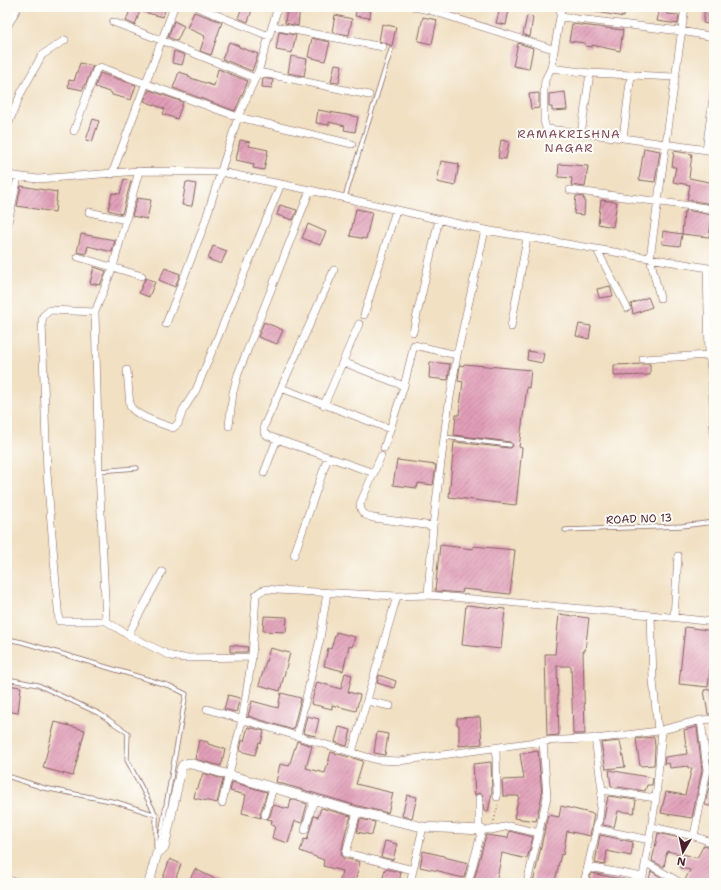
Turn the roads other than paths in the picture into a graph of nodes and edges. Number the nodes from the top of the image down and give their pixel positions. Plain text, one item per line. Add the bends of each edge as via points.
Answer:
1 (18, 7) edge
2 (174, 7) edge
3 (197, 7) edge
4 (278, 7) edge
5 (415, 7) edge
6 (562, 7) edge
7 (685, 7) edge
8 (560, 17) junction
9 (114, 22) dead end
10 (7, 26) edge
11 (273, 26) junction
12 (681, 31) junction
13 (269, 36) junction
14 (714, 36) edge
15 (65, 40) dead end
16 (162, 40) junction
17 (383, 47) dead end
18 (553, 49) junction
19 (392, 50) dead end
20 (551, 68) junction
21 (590, 73) junction
22 (257, 75) junction
23 (631, 75) junction
24 (675, 78) junction
25 (145, 84) junction
26 (714, 91) edge
27 (369, 95) dead end
28 (238, 117) junction
29 (7, 127) edge
30 (74, 131) dead end
31 (581, 134) junction
32 (623, 138) junction
33 (352, 144) dead end
34 (666, 144) junction
35 (710, 151) edge
36 (139, 171) junction
37 (221, 172) junction
38 (112, 174) junction
39 (7, 175) edge
40 (18, 177) junction
41 (281, 184) junction
42 (310, 190) junction
43 (570, 190) dead end
44 (345, 197) junction
45 (657, 202) junction
46 (714, 209) edge
47 (396, 210) junction
48 (89, 212) dead end
49 (438, 219) junction
50 (126, 220) junction
51 (7, 226) edge
52 (485, 230) junction
53 (527, 238) junction
54 (597, 250) junction
55 (78, 257) dead end
56 (650, 258) junction
57 (113, 267) junction
58 (710, 268) edge
59 (334, 270) dead end
60 (142, 276) dead end
61 (660, 298) dead end
62 (626, 308) dead end
63 (95, 312) junction
64 (364, 315) dead end
65 (166, 324) dead end
66 (359, 324) dead end
67 (511, 326) dead end
68 (712, 328) edge
69 (413, 332) dead end
70 (457, 355) junction
71 (709, 355) junction
72 (643, 358) dead end
73 (343, 362) junction
74 (127, 370) dead end
75 (713, 377) edge
76 (404, 386) junction
77 (281, 388) junction
78 (324, 405) junction
79 (713, 424) edge
80 (229, 426) dead end
81 (390, 429) junction
82 (714, 436) edge
83 (444, 437) junction
84 (277, 439) junction
85 (510, 445) dead end
86 (384, 448) dead end
87 (381, 456) dead end
88 (328, 457) junction
89 (137, 468) dead end
90 (99, 471) junction
91 (374, 472) junction
92 (264, 473) dead end
93 (714, 522) edge
94 (433, 526) junction
95 (565, 530) dead end
96 (294, 555) dead end
97 (678, 556) dead end
98 (162, 572) dead end
99 (327, 592) junction
100 (428, 595) junction
101 (397, 596) junction
102 (651, 615) junction
103 (674, 617) junction
104 (106, 621) junction
105 (714, 622) edge
106 (128, 635) junction
107 (7, 639) edge
108 (252, 657) junction
109 (7, 679) edge
110 (367, 701) junction
111 (390, 706) dead end
112 (207, 708) dead end
113 (714, 719) edge
114 (242, 720) junction
115 (701, 720) junction
116 (660, 730) junction
117 (297, 736) junction
118 (595, 738) junction
119 (543, 741) junction
120 (496, 748) junction
121 (352, 752) junction
122 (229, 775) junction
123 (7, 776) edge
124 (273, 788) junction
125 (602, 790) junction
126 (497, 797) road end
127 (479, 798) dead end
128 (656, 798) junction
129 (314, 800) junction
130 (222, 803) dead end
131 (357, 812) junction
132 (156, 815) junction
133 (265, 815) dead end
134 (652, 827) junction
135 (423, 828) junction
136 (597, 829) junction
137 (305, 830) dead end
138 (480, 830) junction
139 (539, 833) junction
140 (694, 836) junction
141 (650, 840) junction
142 (714, 843) edge
143 (157, 853) junction
144 (646, 863) junction
145 (588, 867) junction
146 (413, 870) junction
147 (7, 880) edge
148 (643, 880) edge
149 (23, 883) edge
150 (148, 883) edge
151 (410, 883) edge
152 (468, 883) edge
153 (527, 883) edge
154 (584, 883) edge
155 (681, 883) edge

1 - 10 street
2 - 16 street
3 - 13 street
4 - 11 street
5 - 18 street
6 - 8 street
7 - 12 street
8 - 12 street
8 - 18 street
9 - 16 street
11 - 13 street
11 - 17 street
12 - 14 street
12 - 24 street
13 - 22 street
15 - 29 street via 42,55 21,93
16 - 22 street
16 - 25 street
18 - 20 street
19 - 44 lane
20 - 21 street
20 - 31 street via 545,80 544,124 553,131
21 - 23 street
21 - 31 street
22 - 27 street
22 - 28 street
23 - 24 street
23 - 32 street
24 - 34 street
25 - 28 street
25 - 30 street via 98,68
25 - 38 street
26 - 35 street
28 - 33 street
28 - 37 street
31 - 32 street
32 - 34 street
34 - 35 street
34 - 45 street
36 - 37 street
36 - 38 street
36 - 50 street
37 - 41 street
37 - 65 street via 203,228
38 - 40 street via 38,179
39 - 40 street
40 - 51 street
41 - 42 street
41 - 74 street via 196,390 183,410 178,424 173,428 132,410
42 - 44 street
42 - 80 street via 238,374
43 - 45 street
44 - 47 street
45 - 46 street
45 - 56 street
47 - 49 street
47 - 64 street
48 - 50 street
49 - 52 street
49 - 69 street
50 - 57 street
52 - 53 street
52 - 70 street
53 - 54 street
53 - 67 street
54 - 56 street
54 - 62 street
55 - 57 street
56 - 58 street
56 - 61 street
57 - 60 street
57 - 63 street
58 - 68 street
59 - 77 street
63 - 90 street
63 - 104 street via 50,310 43,316 42,322 48,473 59,621
66 - 73 street
68 - 71 street
70 - 76 street via 414,345
70 - 83 street
71 - 72 street
71 - 75 street
73 - 76 street
73 - 78 street
75 - 79 street
76 - 81 street
77 - 78 street
77 - 84 street via 264,426 265,434
78 - 81 street
79 - 82 street
81 - 86 street
83 - 85 lane
83 - 94 street
84 - 88 street
84 - 92 street
87 - 91 street
88 - 91 street
88 - 96 street
89 - 90 lane
90 - 104 street
91 - 94 street via 360,504 365,515
93 - 95 lane, ROAD NO 13 via 682,526
94 - 100 street
97 - 103 street
98 - 106 street
99 - 101 street
99 - 108 street via 264,589 259,591 256,595
99 - 117 street via 320,639
100 - 101 street
100 - 102 street
101 - 110 street
102 - 103 street
102 - 116 street via 653,680
103 - 105 street
104 - 106 street
106 - 108 street via 171,656
107 - 143 lane via 170,686 186,694
108 - 114 street
109 - 132 lane via 38,685 100,714 128,733 127,760
110 - 111 street
110 - 121 street
112 - 114 street
113 - 115 street
114 - 117 street
114 - 122 street
115 - 116 street
115 - 140 street via 707,770
116 - 118 street
116 - 128 street
117 - 121 street
118 - 119 street
118 - 125 street
119 - 120 street
119 - 139 street via 548,797
120 - 121 street via 399,761 377,760
120 - 126 street
122 - 124 street
122 - 130 street
122 - 143 street via 189,763 183,765 164,848
123 - 132 lane via 44,788 116,802
124 - 129 street
124 - 133 street
125 - 128 street
125 - 136 street
127 - 138 street
128 - 134 street
129 - 131 street
129 - 137 street
131 - 135 street
131 - 146 street via 346,853
132 - 143 lane
134 - 140 street
134 - 141 street
135 - 138 street
135 - 146 street
136 - 141 street
136 - 145 street
138 - 139 street via 509,826
138 - 152 street
139 - 153 street
140 - 142 street
141 - 144 street
143 - 150 street
144 - 148 street
144 - 155 street
145 - 148 street
145 - 154 street
146 - 151 street
147 - 149 street

